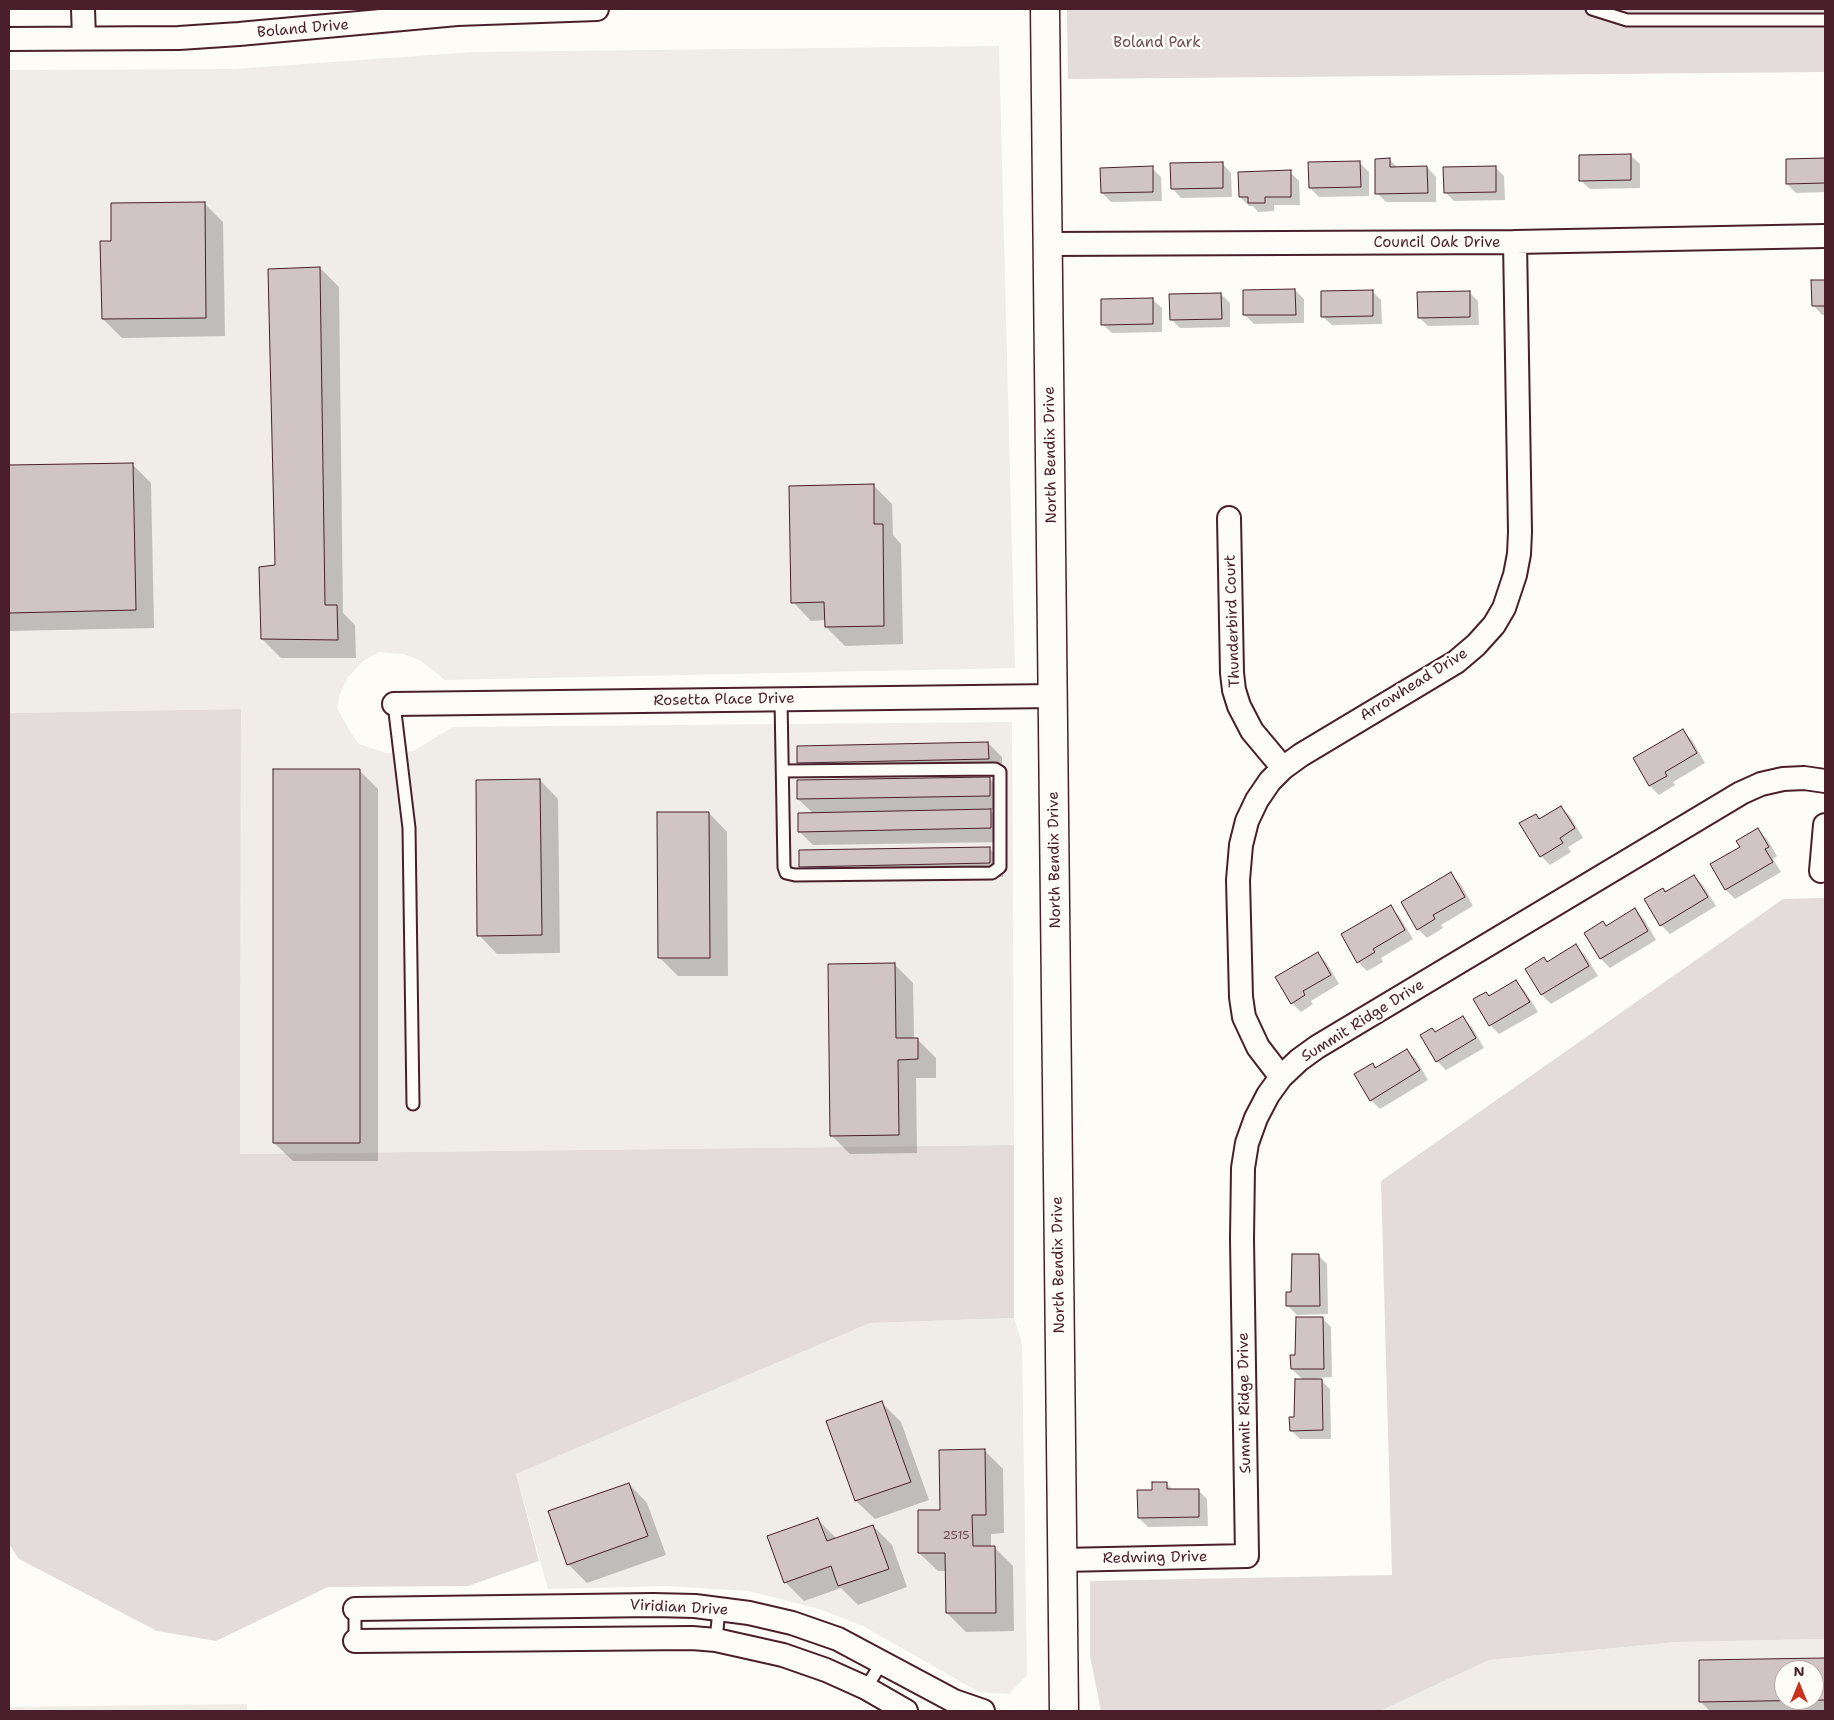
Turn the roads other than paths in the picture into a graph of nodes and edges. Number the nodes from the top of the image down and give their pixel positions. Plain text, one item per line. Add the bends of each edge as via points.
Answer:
1 (83, 9) edge
2 (596, 9) edge
3 (1045, 9) edge
4 (1592, 9) edge
5 (1825, 20) edge
6 (84, 38) junction
7 (9, 39) edge
8 (1825, 236) edge
9 (1515, 242) junction
10 (1048, 244) junction
11 (1230, 518) dead end
12 (1054, 696) junction
13 (781, 700) junction
14 (394, 704) joint
15 (1283, 768) junction
16 (783, 771) junction
17 (1825, 782) edge
18 (1825, 825) edge
19 (1821, 871) dead end
20 (1281, 1077) junction
21 (413, 1104) dead end
22 (1247, 1556) joint
23 (1062, 1560) junction
24 (355, 1609) joint
25 (719, 1610) junction
26 (716, 1640) junction
27 (355, 1641) joint
28 (882, 1662) junction
29 (866, 1688) junction
30 (906, 1711) edge
31 (983, 1711) edge
32 (1064, 1711) edge

1 - 6 street
2 - 6 street, Boland Drive via 457,14 179,38
3 - 10 street, North Bendix Drive
4 - 5 lane via 1627,20
6 - 7 street, Boland Drive
8 - 9 street, Council Oak Drive
9 - 10 street, Council Oak Drive
9 - 15 street, Arrowhead Drive via 1520,532 1515,575 1504,608 1494,625 1456,662 1301,754
10 - 12 street, North Bendix Drive
11 - 15 street, Thunderbird Court via 1234,690 1252,731
12 - 13 street, Rosetta Place Drive
12 - 23 street, North Bendix Drive
13 - 14 street, Rosetta Place Drive
13 - 16 lane
14 - 21 lane via 410,828
15 - 20 street, Arrowhead Drive via 1257,800 1247,821 1238,880 1244,1017 1258,1047
16 - 16 lane via 786,873 992,874 1000,867 1000,772 995,768
17 - 20 street, Summit Ridge Drive via 1783,779 1741,793 1317,1047
18 - 19 street
20 - 22 street, Summit Ridge Drive via 1256,1118 1243,1168
22 - 23 street, Redwing Drive
23 - 32 street, North Bendix Drive
24 - 25 street, Viridian Drive via 654,1605
24 - 27 lane
25 - 26 lane
25 - 28 street, Viridian Drive via 792,1623 838,1639
26 - 27 street, Viridian Drive
26 - 29 street, Viridian Drive via 783,1655
28 - 29 lane
28 - 31 street, Viridian Drive via 954,1701
29 - 30 street, Viridian Drive

